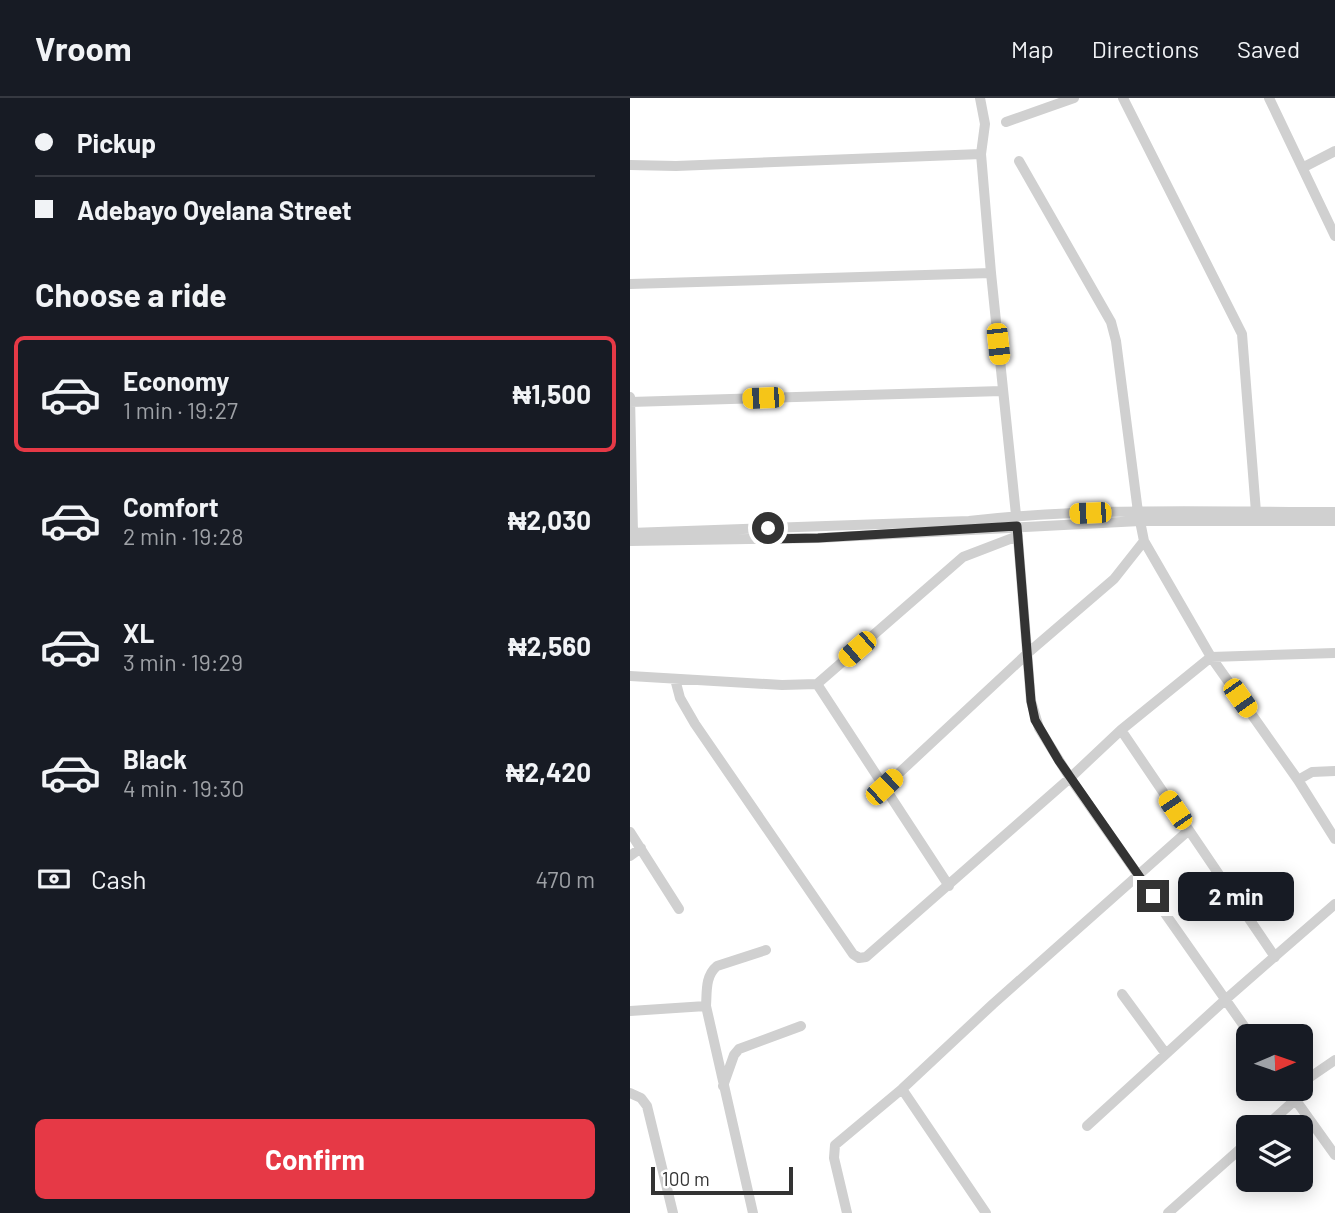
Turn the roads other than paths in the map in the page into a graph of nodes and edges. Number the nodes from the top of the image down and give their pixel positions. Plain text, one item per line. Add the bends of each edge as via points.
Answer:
1 (980, 98) edge
2 (1074, 98) edge
3 (1123, 98) edge
4 (1269, 98) edge
5 (1006, 122) dead end
6 (1335, 151) edge
7 (981, 154) junction
8 (1019, 161) dead end
9 (630, 165) edge
10 (1304, 167) junction
11 (1335, 236) edge
12 (991, 273) junction
13 (630, 284) edge
14 (1002, 391) junction
15 (630, 400) edge
16 (1256, 512) junction
17 (1335, 512) edge
18 (1139, 516) junction
19 (1164, 516) junction
20 (1335, 521) edge
21 (1017, 526) junction
22 (631, 536) edge
23 (1144, 541) junction
24 (1029, 652) junction
25 (1335, 653) edge
26 (1211, 657) junction
27 (630, 676) edge
28 (675, 679) junction
29 (817, 684) junction
30 (1121, 730) junction
31 (1335, 771) edge
32 (1070, 778) junction
33 (1298, 780) junction
34 (884, 787) junction
35 (1189, 830) junction
36 (630, 832) edge
37 (1335, 839) edge
38 (641, 848) junction
39 (630, 856) edge
40 (1138, 876) junction
41 (949, 886) junction
42 (1335, 904) edge
43 (679, 908) dead end
44 (766, 950) dead end
45 (1275, 957) junction
46 (1122, 994) dead end
47 (1226, 1000) junction
48 (706, 1006) junction
49 (630, 1011) edge
50 (1243, 1024) edge
51 (802, 1026) dead end
52 (1166, 1054) junction
53 (1335, 1060) edge
54 (1313, 1075) edge
55 (723, 1086) junction
56 (902, 1089) junction
57 (630, 1093) edge
58 (1297, 1101) edge
59 (1087, 1126) dead end
60 (1236, 1153) edge
61 (1335, 1155) edge
62 (673, 1213) edge
63 (754, 1213) edge
64 (847, 1213) edge
65 (986, 1213) edge
66 (1168, 1213) edge

1 - 7 street via 985,124
2 - 5 street
3 - 16 street via 1242,334
4 - 10 street
6 - 10 street
7 - 9 street
7 - 12 street
8 - 18 street via 1111,322
10 - 11 street
12 - 13 street
12 - 14 street
14 - 15 street
14 - 21 street
15 - 22 street
16 - 17 street
16 - 19 street
18 - 19 street
18 - 21 street
18 - 23 street
19 - 20 street
21 - 22 street via 818,538 768,533
21 - 24 street
21 - 29 street via 963,557
23 - 24 street via 1114,579
23 - 26 street
24 - 32 street via 1035,720
24 - 34 street
25 - 26 street
26 - 30 street
26 - 33 street
27 - 28 street
28 - 29 street
28 - 41 street via 686,712 853,954 859,958 873,954
29 - 34 street
30 - 32 street
30 - 35 street
31 - 33 street via 1312,772
32 - 40 street
32 - 41 street
33 - 37 street
34 - 41 street
35 - 40 street
35 - 45 street
36 - 38 street
38 - 39 street
38 - 43 street
40 - 47 street
40 - 56 street
42 - 45 street
44 - 48 street via 712,970
45 - 47 street
46 - 52 street
47 - 50 street
47 - 52 street
48 - 49 street
48 - 55 street
51 - 55 street via 739,1049
52 - 59 street
53 - 54 street
55 - 63 street
56 - 64 street via 835,1145
56 - 65 street
57 - 62 street via 647,1106
58 - 61 street
60 - 66 street

